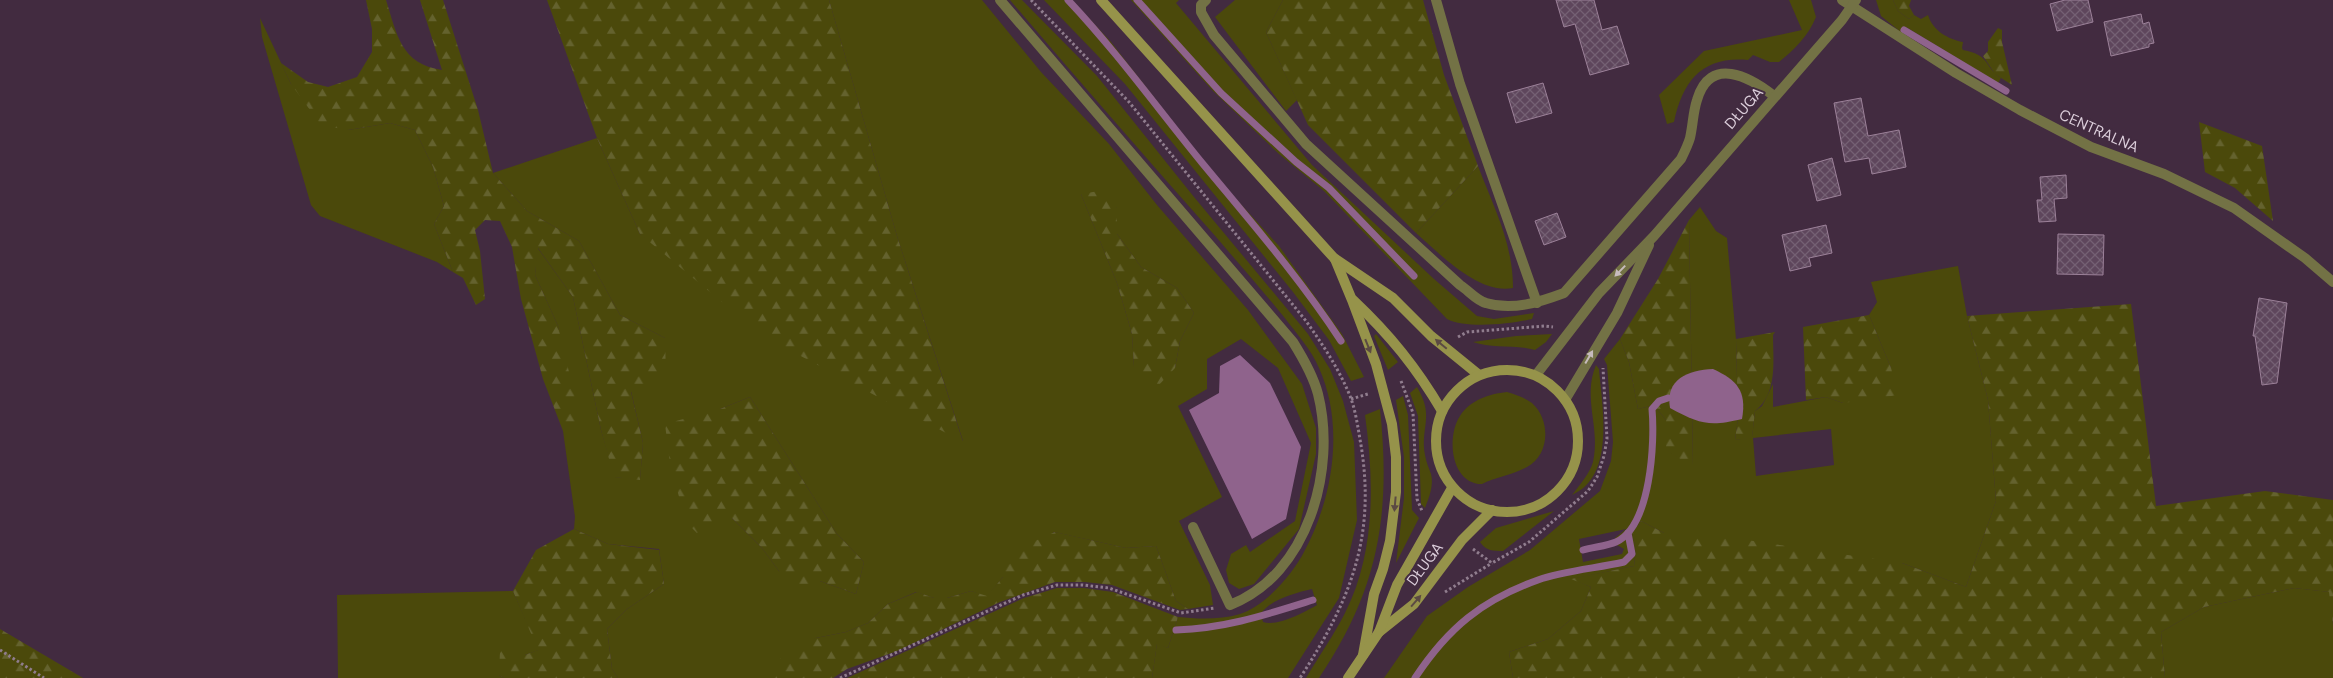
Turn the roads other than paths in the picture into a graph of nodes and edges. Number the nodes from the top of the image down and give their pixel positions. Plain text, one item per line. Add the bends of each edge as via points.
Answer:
1 (1000, 0) edge
2 (1101, 0) edge
3 (1206, 0) edge
4 (1436, 0) edge
5 (1842, 0) edge
6 (1854, 4) edge
7 (1774, 96) junction
8 (1654, 236) junction
9 (1334, 258) junction
10 (2333, 282) edge
11 (1352, 300) junction
12 (1537, 303) junction
13 (1479, 375) junction
14 (1536, 375) junction
15 (1565, 400) junction
16 (1442, 411) junction
17 (1452, 488) junction
18 (1492, 510) junction
19 (1193, 527) dead end
20 (1379, 632) junction
21 (1363, 655) junction
22 (1348, 678) edge

1 - 19 street via 1294,342 1318,393 1324,429 1323,465 1316,498 1304,532 1271,579 1244,600 1230,606
2 - 9 main road
3 - 12 street via 1201,5 1201,12 1214,35 1306,144 1460,285 1485,303 1511,306
4 - 12 street via 1460,84
5 - 6 street, CENTRALNA
6 - 7 street, DŁUGA
6 - 10 street, CENTRALNA via 2020,110 2091,147 2164,174 2234,208
7 - 8 street, DŁUGA
7 - 12 street via 1755,81 1727,73 1702,86 1690,139 1681,159 1564,292
8 -> 14 street, DŁUGA via 1599,293
15 -> 8 street, DŁUGA via 1617,313
9 - 11 main road
13 -> 9 main road via 1431,336 1393,298
11 - 16 main road via 1380,326 1417,370
11 -> 21 main road via 1384,389 1396,457 1396,492 1390,540 1374,594
13 - 14 main road via 1517,370
13 - 16 main road via 1464,384
14 - 15 main road via 1552,385
15 - 18 main road via 1575,419 1579,441 1575,462 1566,482 1531,508 1510,512
16 - 17 main road via 1436,431 1437,452
17 - 18 main road via 1471,502
17 - 20 main road, DŁUGA via 1397,585
20 -> 18 main road, DŁUGA via 1414,604 1462,540
20 - 21 main road, DŁUGA
21 - 22 main road, DŁUGA

